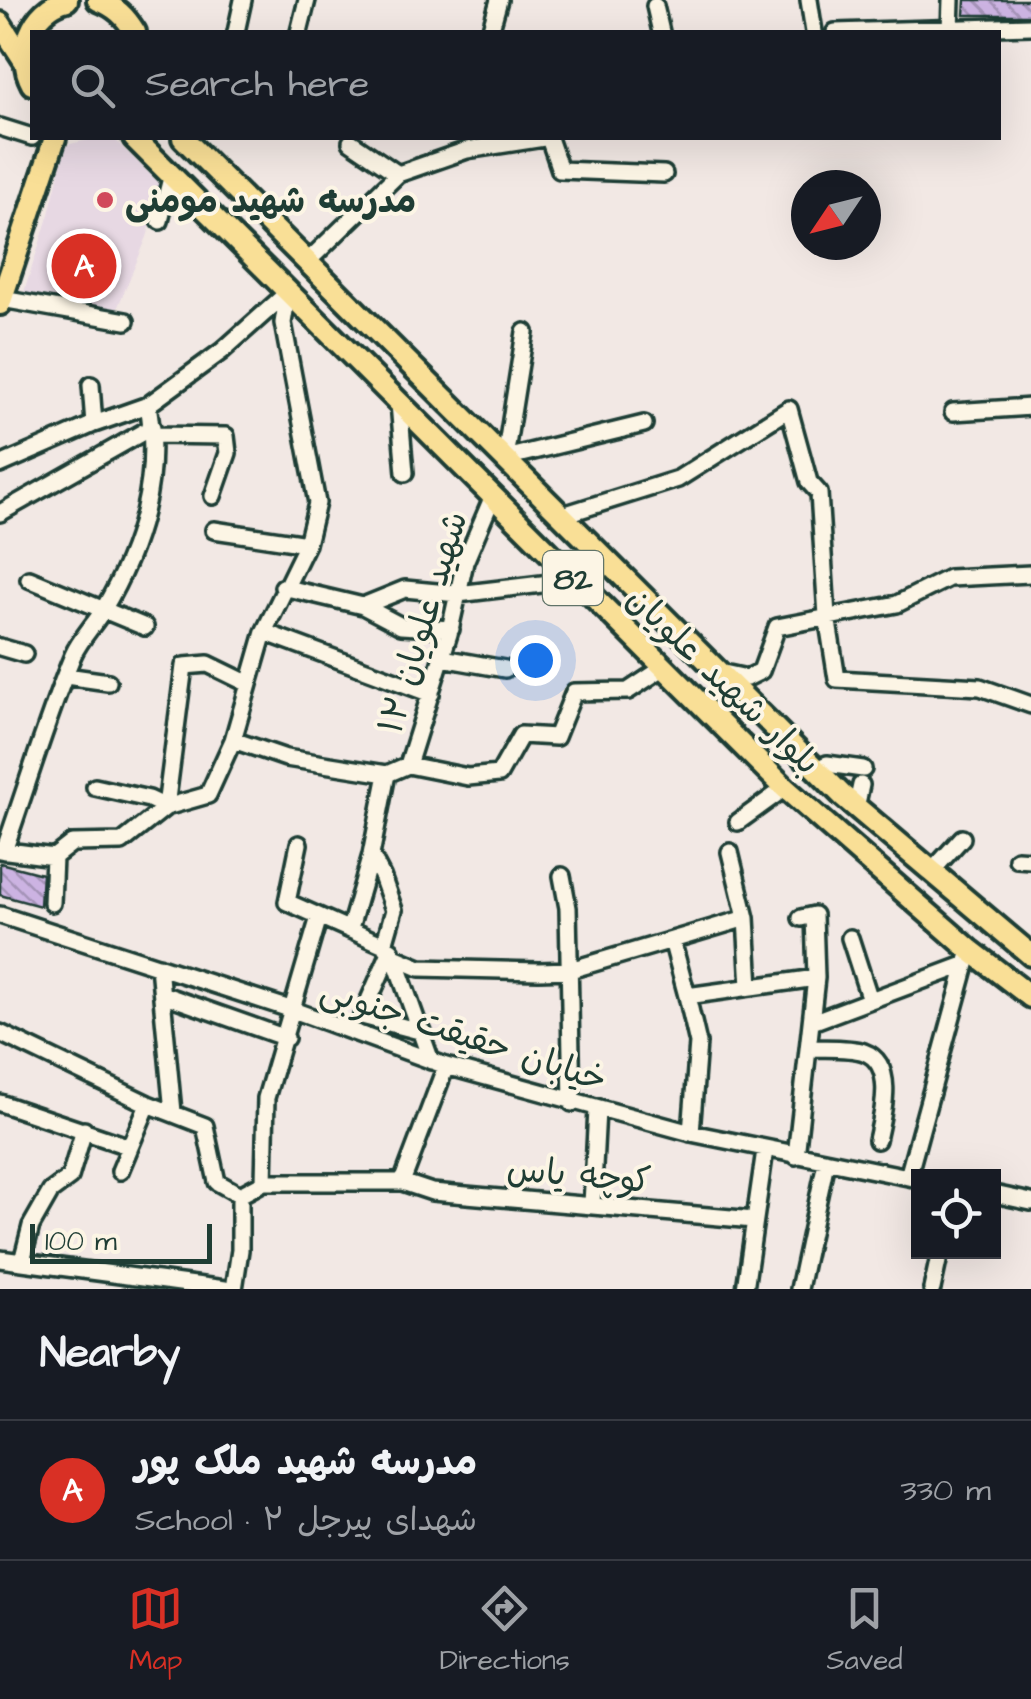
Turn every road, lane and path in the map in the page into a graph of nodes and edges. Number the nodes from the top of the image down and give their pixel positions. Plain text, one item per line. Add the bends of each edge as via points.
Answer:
1 (98, 0) edge
2 (243, 0) edge
3 (307, 0) edge
4 (499, 0) edge
5 (809, 0) edge
6 (950, 0) edge
7 (62, 1) edge
8 (655, 6) dead end
9 (0, 23) edge
10 (1031, 26) edge
11 (32, 30) edge
12 (134, 30) edge
13 (236, 30) edge
14 (300, 30) edge
15 (491, 30) edge
16 (661, 30) edge
17 (814, 30) edge
18 (950, 30) edge
19 (30, 37) edge
20 (24, 60) junction
21 (30, 78) edge
22 (0, 127) edge
23 (30, 135) edge
24 (44, 140) edge
25 (136, 140) edge
26 (186, 140) edge
27 (520, 140) edge
28 (547, 140) edge
29 (351, 142) dead end
30 (468, 144) edge
31 (172, 174) junction
32 (398, 174) junction
33 (664, 174) dead end
34 (160, 221) dead end
35 (8, 250) edge
36 (306, 263) junction
37 (288, 292) junction
38 (1, 302) edge
39 (126, 321) dead end
40 (525, 332) dead end
41 (407, 360) junction
42 (90, 384) dead end
43 (383, 388) junction
44 (400, 404) junction
45 (148, 405) junction
46 (1031, 407) edge
47 (953, 412) dead end
48 (94, 424) junction
49 (644, 424) dead end
50 (152, 431) junction
51 (505, 458) junction
52 (0, 465) edge
53 (405, 473) dead end
54 (214, 496) dead end
55 (493, 496) junction
56 (0, 513) edge
57 (563, 515) junction
58 (214, 530) dead end
59 (307, 544) junction
60 (617, 569) junction
61 (1031, 574) edge
62 (29, 579) dead end
63 (575, 580) junction
64 (284, 587) junction
65 (458, 594) junction
66 (592, 596) junction
67 (363, 606) junction
68 (104, 609) junction
69 (827, 616) junction
70 (145, 627) dead end
71 (450, 629) junction
72 (264, 632) junction
73 (0, 646) edge
74 (24, 654) dead end
75 (442, 658) junction
76 (662, 668) junction
77 (505, 669) dead end
78 (719, 672) junction
79 (66, 676) junction
80 (108, 682) dead end
81 (247, 683) junction
82 (432, 694) junction
83 (1031, 705) edge
84 (233, 740) junction
85 (408, 766) junction
86 (816, 770) junction
87 (387, 774) junction
88 (95, 787) dead end
89 (785, 788) junction
90 (166, 807) junction
91 (856, 808) junction
92 (738, 822) dead end
93 (962, 838) dead end
94 (299, 844) dead end
95 (2, 850) edge
96 (730, 852) dead end
97 (371, 855) junction
98 (54, 857) junction
99 (932, 871) junction
100 (562, 876) dead end
101 (52, 904) dead end
102 (0, 915) edge
103 (319, 918) junction
104 (746, 918) junction
105 (801, 918) dead end
106 (350, 928) junction
107 (850, 938) dead end
108 (672, 940) junction
109 (390, 950) junction
110 (1031, 955) edge
111 (967, 958) junction
112 (159, 966) junction
113 (570, 970) junction
114 (816, 978) junction
115 (750, 987) junction
116 (162, 994) junction
117 (687, 996) junction
118 (1031, 997) edge
119 (870, 1000) junction
120 (293, 1010) junction
121 (812, 1022) junction
122 (423, 1032) junction
123 (0, 1033) edge
124 (286, 1038) junction
125 (808, 1048) junction
126 (438, 1064) junction
127 (0, 1103) edge
128 (572, 1103) junction
129 (148, 1104) junction
130 (598, 1110) junction
131 (173, 1112) junction
132 (84, 1130) junction
133 (691, 1133) junction
134 (877, 1140) dead end
135 (130, 1147) junction
136 (765, 1150) junction
137 (796, 1156) junction
138 (826, 1162) junction
139 (915, 1169) edge
140 (120, 1170) dead end
141 (911, 1178) edge
142 (264, 1182) junction
143 (402, 1182) junction
144 (240, 1195) junction
145 (1001, 1196) edge
146 (1031, 1202) edge
147 (592, 1204) junction
148 (754, 1220) junction
149 (0, 1258) edge
150 (938, 1259) edge
151 (22, 1261) junction
152 (224, 1289) edge
153 (234, 1289) edge
154 (745, 1289) edge
155 (799, 1289) edge
156 (932, 1289) edge

1 - 12 main road
2 - 13 street
3 - 14 street
4 - 15 street
5 - 17 street
6 - 18 street
7 - 11 main road via 44,11
8 - 16 street
9 - 20 main road
10 - 18 street
19 - 20 main road
20 - 21 main road
22 - 23 street
24 - 35 main road
25 - 31 main road, بلوار شهید علویان / 82
26 - 36 main road, بلوار شهید علویان / 82
27 - 30 street
28 - 33 street via 560,170
29 - 32 street
30 - 32 street
31 - 34 street
31 - 37 main road, بلوار شهید علویان / 82
32 - 36 street
35 - 38 main road
36 - 41 main road, بلوار شهید علویان / 82
37 - 43 main road, بلوار شهید علویان / 82
37 - 45 street
37 - 59 street via 283,323 316,503
38 - 39 street
40 - 51 street
41 - 43 main road
41 - 51 main road, بلوار شهید علویان / 82
42 - 48 street
43 - 44 main road, بلوار شهید علویان / 82
44 - 53 street
44 - 55 main road, بلوار شهید علویان / 82
45 - 48 street
45 - 50 street
46 - 47 street
48 - 52 street
49 - 51 street
50 - 54 street via 226,436 228,453
50 - 56 street
50 - 68 street via 150,499
51 - 57 main road, بلوار شهید علویان / 82
55 - 63 main road, بلوار شهید علویان / 82
55 - 65 street, شهید علویان ۱۲
57 - 60 main road, بلوار شهید علویان / 82
57 - 69 street via 678,480 789,409 809,482 819,493
58 - 59 street
59 - 64 street
60 - 66 main road
60 - 78 main road, بلوار شهید علویان / 82
61 - 69 street via 949,578 897,604
62 - 68 street
63 - 65 street
63 - 66 main road, بلوار شهید علویان / 82
64 - 67 street
64 - 72 street
65 - 67 street via 405,589
65 - 71 street, شهید علویان ۱۲
66 - 76 main road, بلوار شهید علویان / 82
67 - 71 street via 401,626
68 - 70 street
68 - 79 street via 74,651
69 - 78 street via 778,627 761,671 747,678
69 - 83 street via 836,679 980,688
71 - 75 street, شهید علویان ۱۲
72 - 81 street
72 - 82 street
73 - 74 street
75 - 77 street
75 - 82 street, شهید علویان ۱۲
76 - 85 street via 628,691 574,692 556,737 521,735 499,774
76 - 89 main road, بلوار شهید علویان / 82
78 - 86 main road, بلوار شهید علویان / 82
79 - 80 street
79 - 95 street
81 - 84 street
81 - 90 street via 208,664 184,666
82 - 85 street, شهید علویان ۱۲
84 - 87 street via 286,758
84 - 90 street via 208,795
85 - 87 street, شهید علویان ۱۲
86 - 91 main road, بلوار شهید علویان / 82
86 - 91 street via 826,764 862,777
87 - 97 street, شهید علویان ۱۲
88 - 90 street
89 - 92 street
89 - 111 main road, بلوار شهید علویان / 82
90 - 98 street via 122,842 72,843
91 - 99 main road, بلوار شهید علویان / 82
93 - 99 street
94 - 103 street via 287,902
95 - 98 street
96 - 104 street
97 - 106 street, شهید علویان ۱۲
97 - 109 street via 394,910
98 - 101 street
99 - 110 main road, بلوار شهید علویان / 82
100 - 113 street
102 - 112 street, خیابان حقیقت جنوبی
103 - 106 street
103 - 120 street
104 - 108 street
104 - 115 street
105 - 114 street via 814,915
106 - 109 street
107 - 119 street
108 - 113 street
108 - 117 street
109 - 113 street via 420,968
109 - 122 street
109 - 122 street via 362,1016
111 - 118 main road, بلوار شهید علویان / 82
111 - 119 street
111 - 139 street
112 - 116 street
112 - 120 street, خیابان حقیقت جنوبی
113 - 128 street
114 - 115 street
114 - 121 street
115 - 117 street
116 - 124 street
116 - 131 street
117 - 133 street via 698,1043
119 - 121 street
120 - 124 street
120 - 126 street, خیابان حقیقت جنوبی
121 - 125 street
122 - 126 street
123 - 129 street
124 - 142 street via 266,1098
125 - 134 street via 865,1052 875,1060 884,1077 885,1106
125 - 137 street
126 - 128 street, خیابان حقیقت جنوبی
126 - 143 street
127 - 132 street
128 - 130 street, خیابان حقیقت جنوبی
129 - 131 street
129 - 135 street
130 - 133 street, خیابان حقیقت جنوبی
130 - 147 street
131 - 144 street via 205,1126 217,1182
132 - 135 street
132 - 151 street via 70,1177 51,1191
133 - 136 street, خیابان حقیقت جنوبی
135 - 140 street
136 - 137 street, خیابان حقیقت جنوبی
136 - 148 street
137 - 138 street, خیابان حقیقت جنوبی
138 - 141 street, خیابان حقیقت جنوبی
138 - 155 street
142 - 143 street, کوچه یاس
142 - 144 street
143 - 147 street, کوچه یاس via 432,1192
144 - 153 street
145 - 146 street
147 - 148 street, کوچه یاس
148 - 154 street
149 - 151 street
150 - 156 street
151 - 152 street

